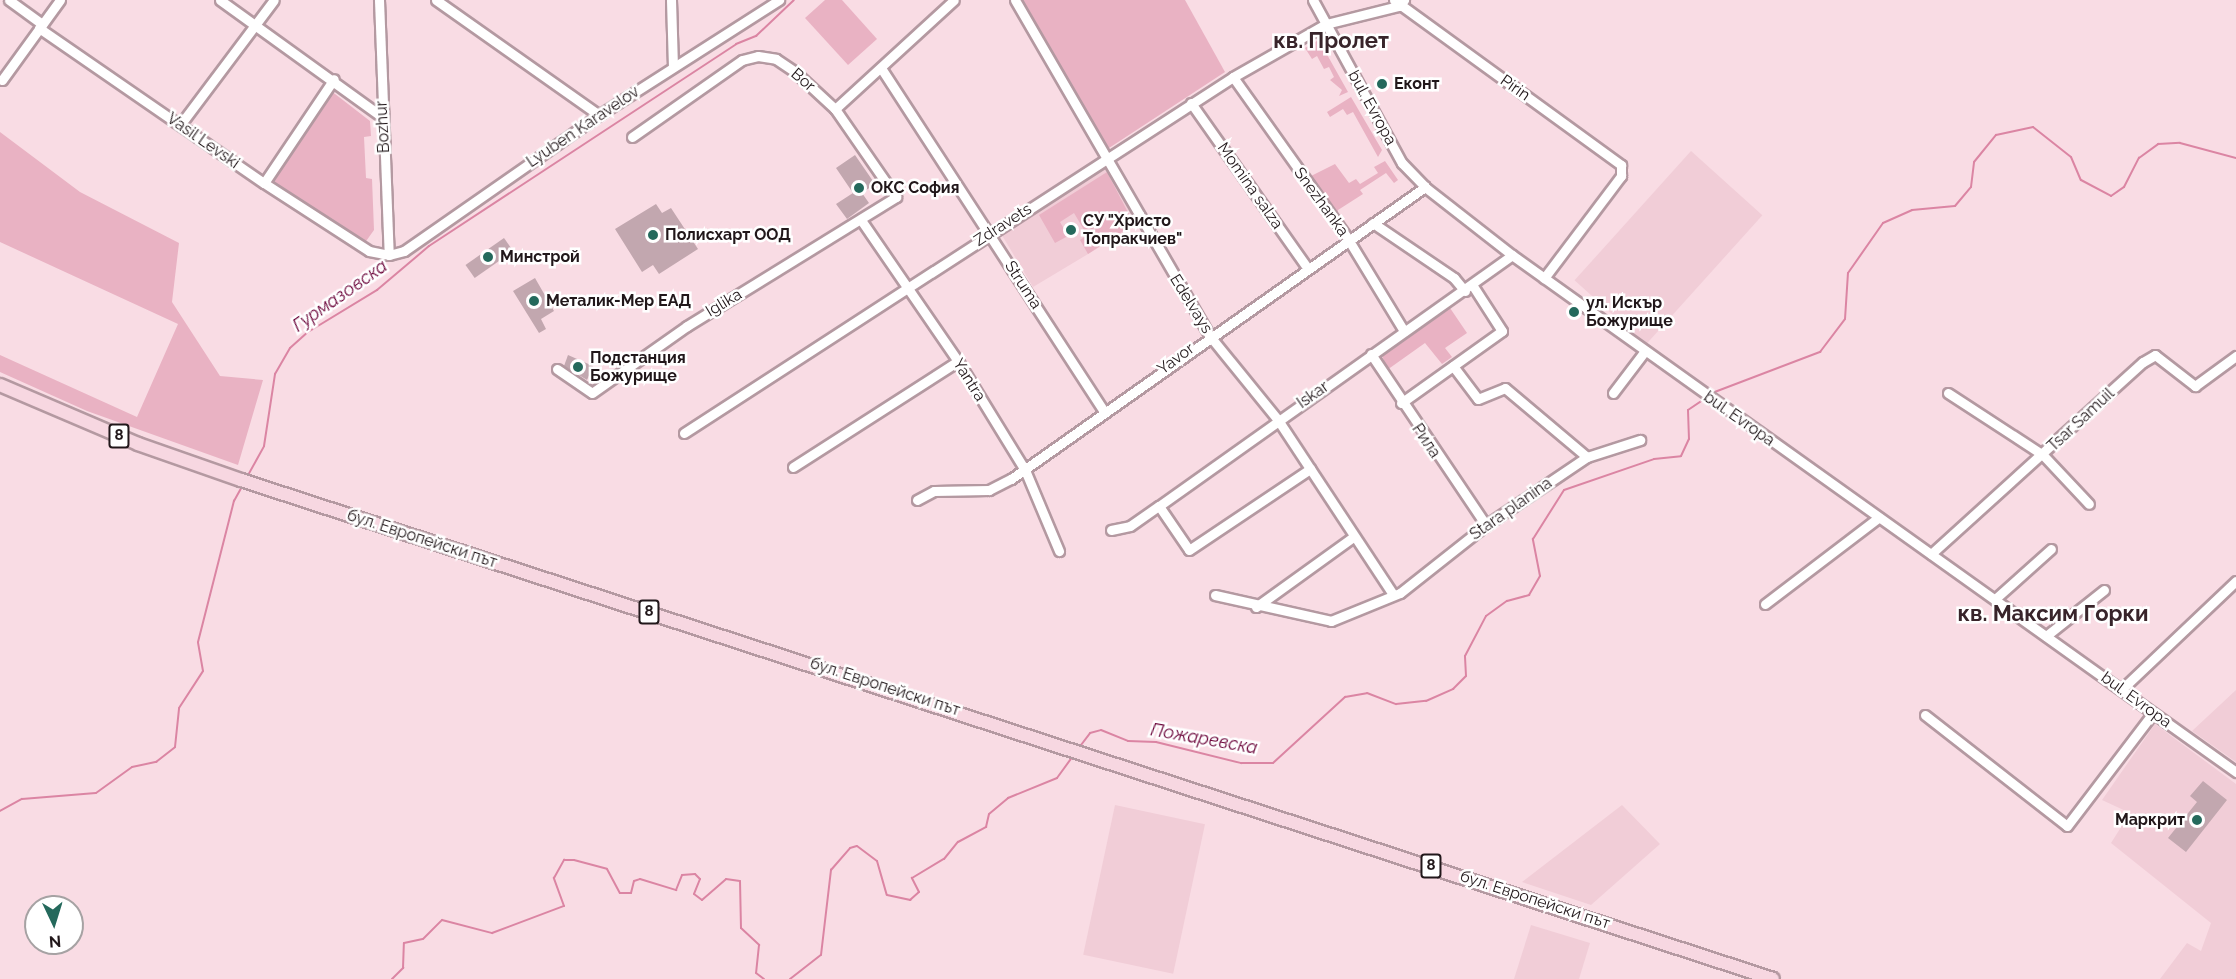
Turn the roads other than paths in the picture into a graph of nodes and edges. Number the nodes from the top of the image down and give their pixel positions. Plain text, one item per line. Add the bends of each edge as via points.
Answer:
1 (9, 0) edge
2 (60, 0) edge
3 (220, 0) edge
4 (274, 0) edge
5 (379, 0) edge
6 (436, 0) edge
7 (672, 0) edge
8 (779, 0) edge
9 (954, 0) edge
10 (1015, 0) edge
11 (1313, 0) edge
12 (1399, 2) edge
13 (256, 23) junction
14 (1326, 24) junction
15 (41, 26) junction
16 (672, 67) junction
17 (881, 68) junction
18 (1233, 77) junction
19 (334, 79) junction
20 (2, 80) dead end
21 (1191, 103) junction
22 (835, 109) junction
23 (599, 115) junction
24 (382, 117) junction
25 (180, 125) junction
26 (632, 137) dead end
27 (1103, 159) junction
28 (264, 183) junction
29 (1425, 187) junction
30 (896, 198) joint
31 (861, 219) junction
32 (1373, 223) junction
33 (990, 233) junction
34 (1348, 240) junction
35 (389, 255) junction
36 (1512, 255) junction
37 (1308, 268) junction
38 (1544, 278) junction
39 (1469, 289) junction
40 (906, 290) junction
41 (1404, 331) junction
42 (1209, 335) junction
43 (1645, 351) junction
44 (1371, 354) junction
45 (2236, 356) edge
46 (958, 362) junction
47 (1453, 366) junction
48 (557, 369) dead end
49 (0, 385) edge
50 (1612, 393) dead end
51 (1948, 393) dead end
52 (1401, 403) junction
53 (1105, 413) junction
54 (1278, 420) junction
55 (684, 433) dead end
56 (1640, 440) dead end
57 (2043, 455) junction
58 (1587, 457) junction
59 (793, 467) dead end
60 (1310, 469) junction
61 (1025, 470) junction
62 (917, 500) dead end
63 (2089, 504) dead end
64 (1159, 506) junction
65 (1879, 517) junction
66 (1486, 525) junction
67 (1111, 530) dead end
68 (1353, 537) junction
69 (2051, 549) dead end
70 (1059, 551) dead end
71 (1931, 554) junction
72 (2236, 581) edge
73 (2104, 590) dead end
74 (1392, 593) junction
75 (1215, 595) dead end
76 (1995, 599) junction
77 (1765, 604) dead end
78 (1256, 607) junction
79 (2046, 636) junction
80 (2122, 689) junction
81 (2153, 713) junction
82 (1925, 716) dead end
83 (2236, 772) edge
84 (1773, 979) edge

1 - 15 street, Vasil Levski
2 - 15 street
3 - 13 street
4 - 13 street
5 - 24 street, Bozhur
6 - 23 street
7 - 16 street
8 - 16 street, Lyuben Karavelov
9 - 17 street
10 - 27 street, Edelvays
11 - 14 street, bul. Evropa
12 - 14 street, Zdravets
12 - 38 street, Pirin via 1621,165 1622,176
13 - 19 street
13 - 25 street
14 - 18 street, Zdravets
14 - 29 street, bul. Evropa via 1402,163
15 - 20 street
15 - 25 street, Vasil Levski
16 - 23 street, Lyuben Karavelov
17 - 22 street
17 - 33 street, Struma
18 - 21 street, Zdravets
18 - 34 street, Snezhanka
19 - 24 street
19 - 28 street
21 - 27 street, Zdravets
21 - 37 street, Momina salza
22 - 26 street, Bor via 794,71 776,59 758,56 742,60
22 - 30 street, Bor
23 - 35 street, Lyuben Karavelov via 404,250
24 - 35 street, Bozhur
25 - 28 street, Vasil Levski
27 - 33 street, Zdravets
27 - 42 street, Edelvays
28 - 35 street, Vasil Levski via 369,251
29 - 32 street, Yavor
29 - 36 street, bul. Evropa
30 - 31 street, Iglika
31 - 40 street, Yantra
31 - 48 street, Iglika via 687,326 592,393
32 - 34 street, Yavor
32 - 39 street
33 - 40 street, Zdravets
33 - 53 street, Struma
34 - 37 street, Yavor
34 - 41 street, Snezhanka
36 - 38 street, bul. Evropa
36 - 39 street, Iskar
37 - 42 street, Yavor
38 - 43 street, bul. Evropa
39 - 41 street, Iskar
39 - 47 street via 1502,331
40 - 46 street, Yantra
40 - 55 street, Zdravets
41 - 44 street, Iskar
42 - 53 street, Yavor
42 - 54 street, Edelvays
43 - 50 street
43 - 65 street, bul. Evropa
44 - 52 street, Рила
44 - 54 street, Iskar
45 - 57 street, Tsar Samuil via 2195,386 2156,355
46 - 59 street
46 - 61 street, Yantra
47 - 52 street
47 - 58 street via 1478,399 1505,388
49 - 84 main road, бул. Европейски път / 8 via 138,444 245,481
51 - 57 street
52 - 66 street, Рила
53 - 61 street, Yavor
54 - 60 street, Edelvays
54 - 64 street, Iskar
56 - 58 street, Stara planina
57 - 63 street
57 - 71 street, Tsar Samuil
58 - 66 street, Stara planina
60 - 64 street via 1189,550
60 - 68 street, Edelvays
61 - 62 street, Yavor via 989,490 934,491
61 - 70 street, Yantra
64 - 67 street, Iskar via 1130,526
65 - 71 street, bul. Evropa
65 - 77 street
66 - 74 street, Stara planina via 1400,593
68 - 74 street, Edelvays
68 - 78 street
69 - 76 street
71 - 76 street, bul. Evropa
72 - 80 street
73 - 79 street
74 - 78 street, Stara planina via 1331,621
75 - 78 street, Stara planina
76 - 79 street, bul. Evropa
79 - 80 street, bul. Evropa
80 - 81 street, bul. Evropa
81 - 82 street via 2067,826
81 - 83 street, bul. Evropa

